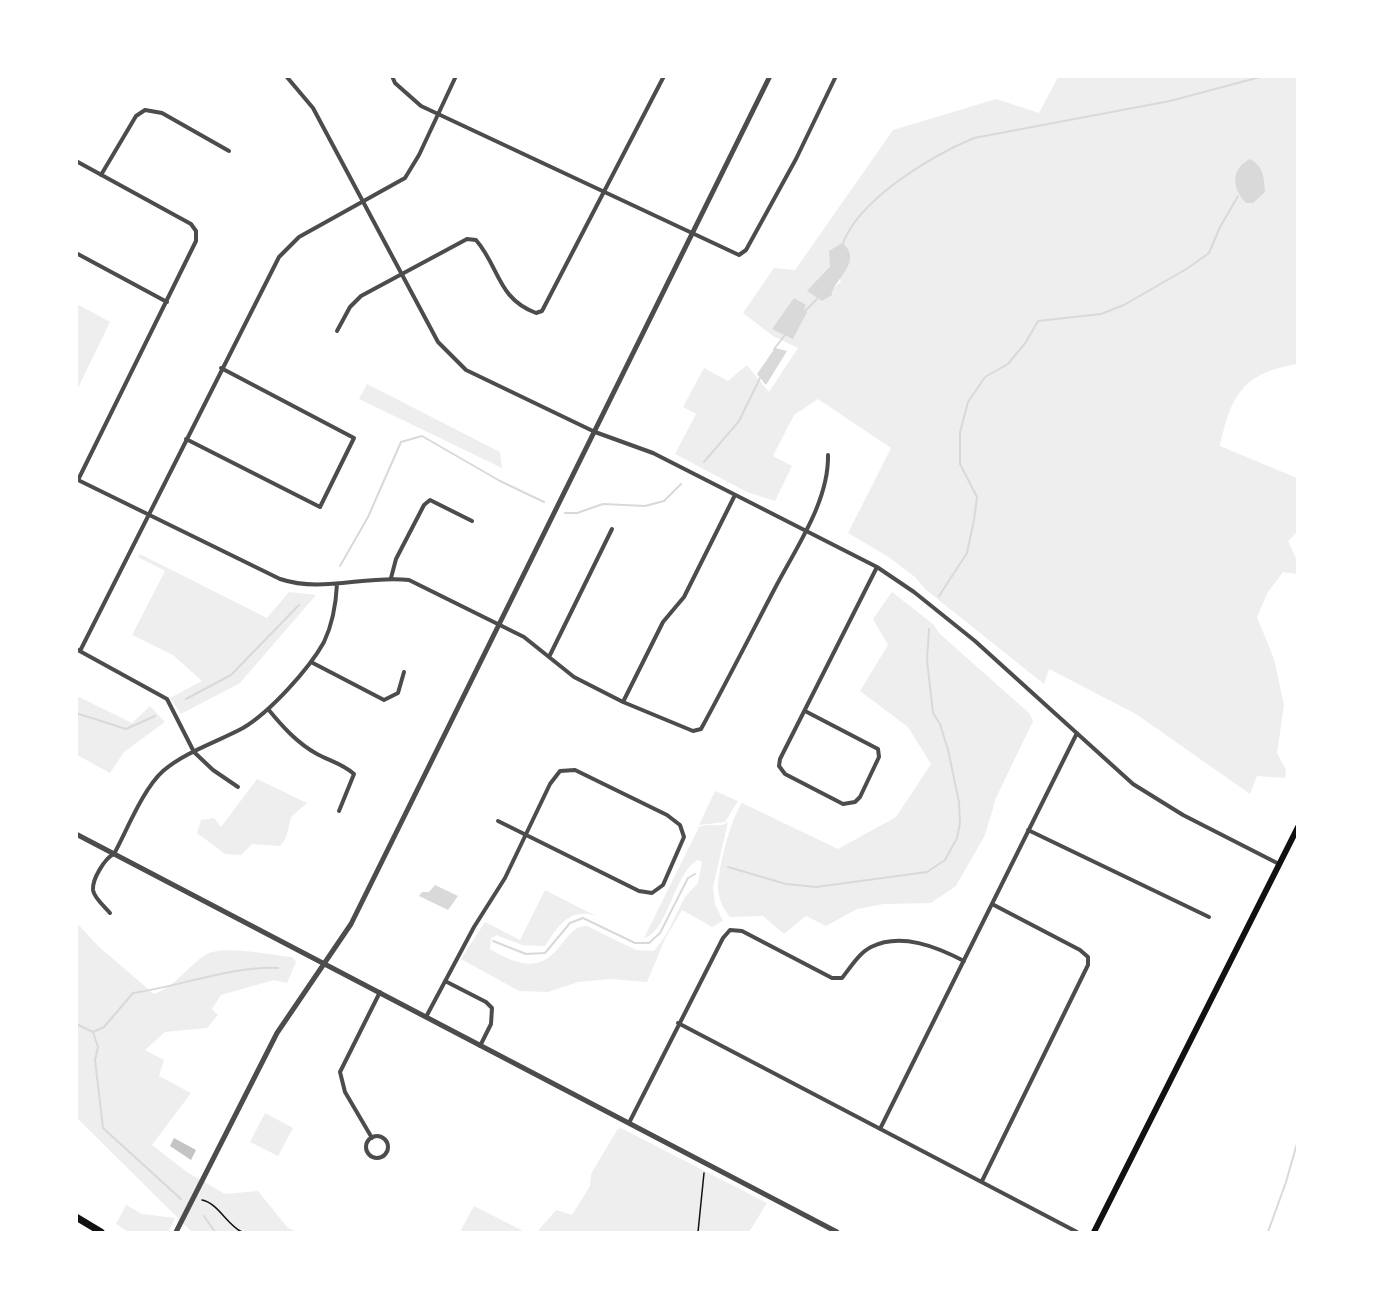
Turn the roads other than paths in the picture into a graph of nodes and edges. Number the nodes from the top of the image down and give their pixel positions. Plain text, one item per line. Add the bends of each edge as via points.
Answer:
1 (286, 76) edge
2 (392, 76) edge
3 (456, 76) edge
4 (664, 76) edge
5 (770, 76) edge
6 (833, 77) edge
7 (439, 114) junction
8 (229, 151) dead end
9 (76, 161) edge
10 (101, 175) junction
11 (604, 193) junction
12 (364, 201) junction
13 (693, 235) junction
14 (76, 253) edge
15 (402, 276) junction
16 (167, 302) junction
17 (337, 331) dead end
18 (221, 368) junction
19 (595, 432) junction
20 (186, 439) junction
21 (828, 454) dead end
22 (77, 479) edge
23 (735, 495) junction
24 (148, 516) junction
25 (472, 521) dead end
26 (612, 529) dead end
27 (805, 530) junction
28 (877, 567) junction
29 (391, 578) junction
30 (338, 584) junction
31 (500, 625) junction
32 (78, 650) edge
33 (549, 657) junction
34 (311, 662) junction
35 (404, 672) dead end
36 (623, 702) junction
37 (268, 709) junction
38 (805, 711) junction
39 (1077, 733) junction
40 (195, 752) junction
41 (238, 787) dead end
42 (339, 811) dead end
43 (498, 821) dead end
44 (1298, 827) edge
45 (1028, 830) junction
46 (76, 834) edge
47 (524, 836) junction
48 (114, 854) junction
49 (1279, 864) junction
50 (992, 904) junction
51 (110, 913) dead end
52 (1209, 917) dead end
53 (964, 961) junction
54 (324, 964) junction
55 (445, 981) junction
56 (380, 992) junction
57 (426, 1017) junction
58 (678, 1023) junction
59 (480, 1046) junction
60 (629, 1124) junction
61 (880, 1129) junction
62 (372, 1138) junction
63 (982, 1181) junction
64 (76, 1216) edge
65 (101, 1233) edge
66 (176, 1233) edge
67 (837, 1233) edge
68 (1077, 1233) edge
69 (1094, 1233) edge

1 - 12 street via 313,108
2 - 7 street via 421,106
3 - 7 street
4 - 11 street
5 - 13 street
6 - 13 street via 796,159 743,253 734,255
7 - 11 street
7 - 12 street via 405,178
8 - 10 street via 162,113 145,110 136,117
9 - 10 street
10 - 16 street via 191,224 196,231 196,241
11 - 13 street
11 - 15 street via 542,310 536,313 510,299 476,240 467,239
12 - 15 street
12 - 18 street via 298,237 279,257
13 - 19 street
14 - 16 street
15 - 17 street via 361,296
15 - 19 street via 438,342 466,370
16 - 22 street
18 - 20 street
18 - 20 street via 354,438 320,507
19 - 23 street via 653,453
19 - 31 street
20 - 24 street
21 - 27 street via 829,471
22 - 24 street
23 - 27 street
23 - 36 street via 684,597 663,622
24 - 30 street via 280,579 297,585
24 - 32 street
25 - 29 street via 430,500 396,559
26 - 33 street
27 - 28 street
27 - 36 street via 701,729 693,731
28 - 38 street
28 - 39 street via 975,641
29 - 30 street
29 - 31 street via 409,580
30 - 34 street via 335,610 324,641
31 - 33 street via 538,645
31 - 54 street via 351,924
32 - 40 street via 167,699
33 - 36 street via 574,677
34 - 35 street via 384,700 398,693
34 - 37 street
37 - 40 street via 246,726
37 - 42 street via 288,733 354,774
38 - 38 street via 779,766 785,774 843,804 855,802 879,757 878,748
39 - 45 street
39 - 49 street via 1155,800
40 - 41 street
40 - 48 street via 161,773
43 - 47 street
44 - 49 main road
45 - 50 street
45 - 52 street
46 - 48 street
47 - 47 street via 639,891 652,893 663,885 684,837 680,825 667,815 575,770 561,771 550,784
47 - 55 street via 505,878
48 - 51 street via 107,857 93,891
48 - 54 street
49 - 69 main road
50 - 53 street
50 - 63 street via 1088,957
53 - 58 street via 933,946 893,941 870,948 842,978 832,978 742,931 730,930
53 - 61 street
54 - 56 street
54 - 66 street via 277,1033
55 - 57 street
55 - 59 street via 492,1008 491,1024
56 - 57 street
56 - 62 street via 340,1072 345,1092
57 - 59 street
58 - 60 street
58 - 61 street
59 - 60 street
60 - 67 street
61 - 63 street
62 - 62 street via 366,1146 369,1155 383,1156 387,1152 386,1142
63 - 68 street
64 - 65 main road

